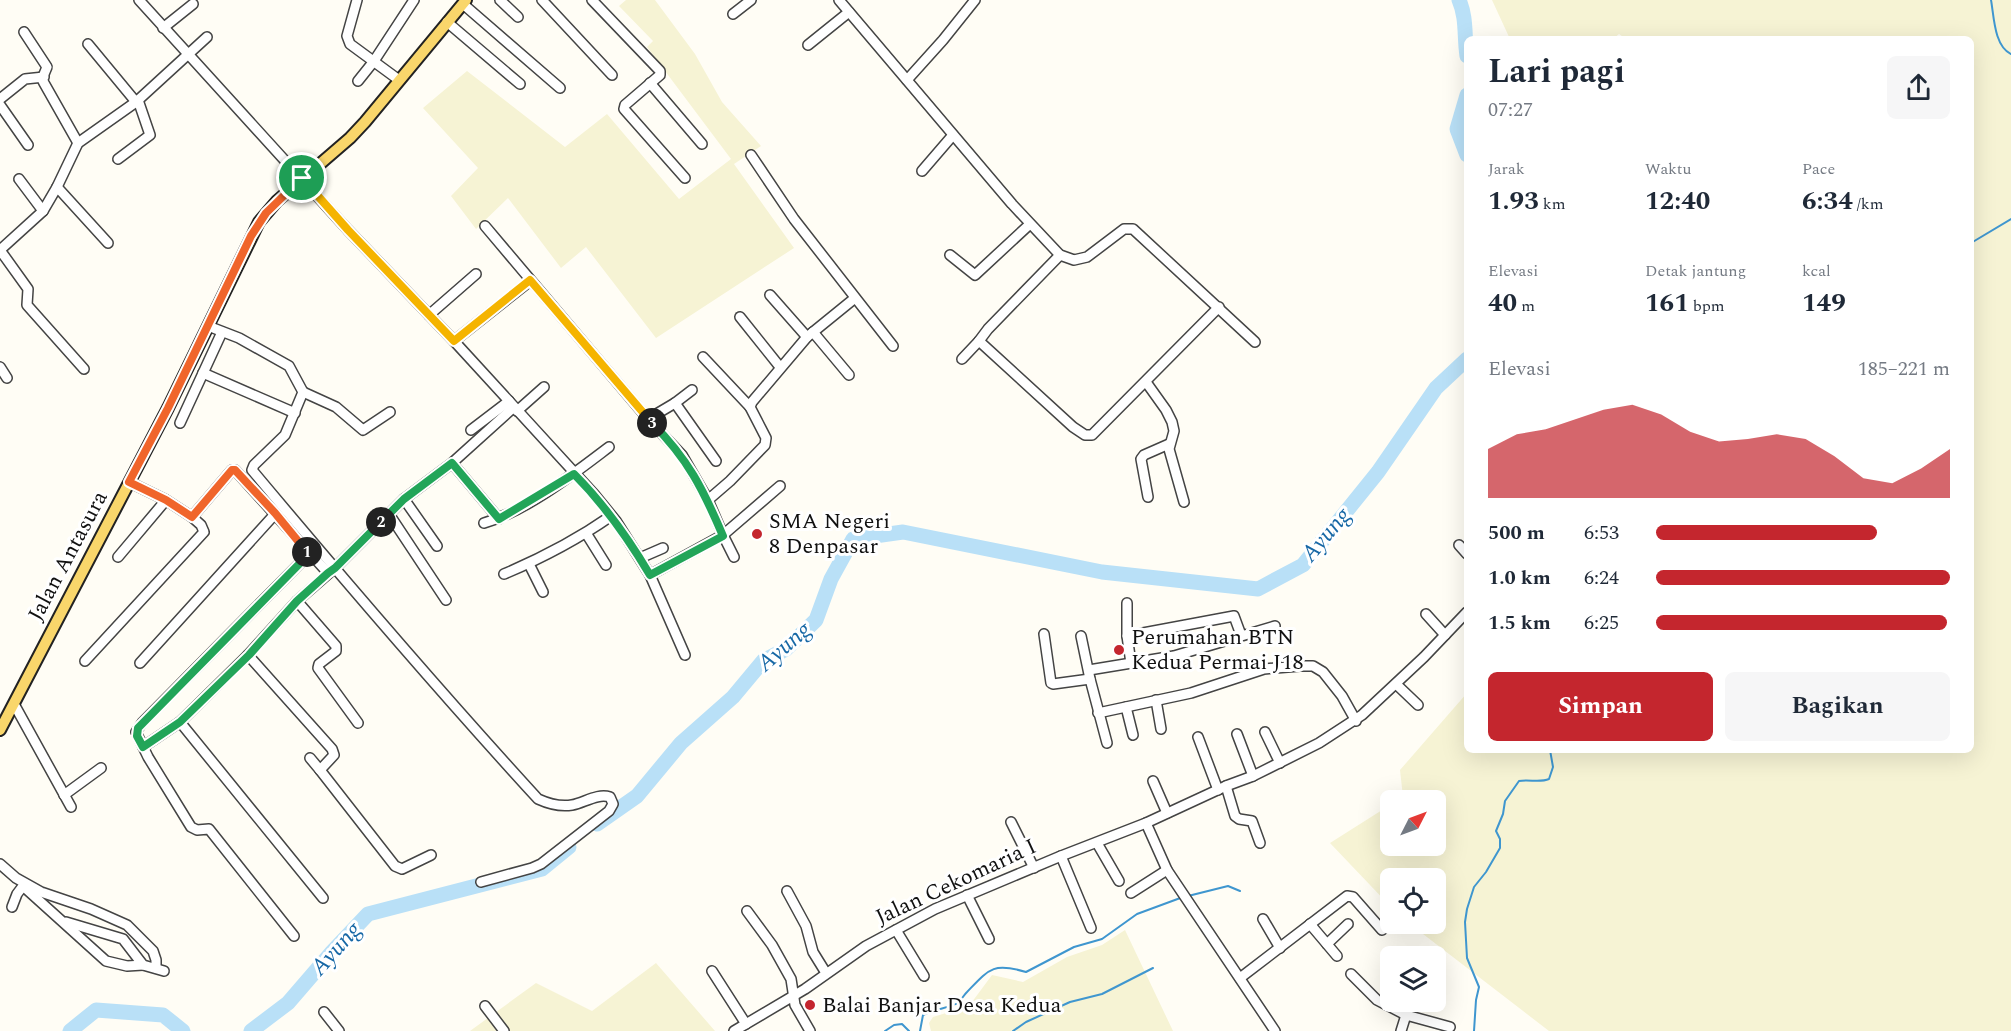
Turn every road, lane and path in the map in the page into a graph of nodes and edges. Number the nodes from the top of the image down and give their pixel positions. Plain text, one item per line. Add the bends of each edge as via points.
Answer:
1 (139, 0) edge
2 (357, 0) edge
3 (414, 0) edge
4 (500, 0) edge
5 (542, 0) edge
6 (592, 0) edge
7 (751, 0) edge
8 (839, 0) edge
9 (975, 0) edge
10 (465, 2) edge
11 (193, 4) dead end
12 (849, 12) junction
13 (733, 14) dead end
14 (518, 17) dead end
15 (447, 22) junction
16 (163, 28) junction
17 (24, 32) dead end
18 (207, 38) dead end
19 (88, 44) dead end
20 (808, 45) dead end
21 (188, 55) junction
22 (374, 61) junction
23 (612, 75) dead end
24 (44, 77) junction
25 (399, 80) junction
26 (907, 80) junction
27 (357, 81) dead end
28 (650, 83) junction
29 (520, 84) dead end
30 (560, 88) dead end
31 (0, 99) edge
32 (137, 101) junction
33 (0, 105) edge
34 (953, 135) junction
35 (78, 143) junction
36 (702, 144) dead end
37 (28, 145) dead end
38 (752, 155) dead end
39 (118, 159) dead end
40 (922, 171) dead end
41 (302, 178) junction
42 (685, 178) dead end
43 (20, 179) dead end
44 (57, 187) junction
45 (43, 211) junction
46 (1030, 224) junction
47 (486, 226) dead end
48 (108, 243) dead end
49 (0, 250) edge
50 (950, 255) dead end
51 (1060, 255) junction
52 (476, 274) dead end
53 (530, 280) junction
54 (770, 295) dead end
55 (855, 298) junction
56 (1219, 307) junction
57 (429, 315) junction
58 (740, 316) dead end
59 (208, 326) junction
60 (222, 332) junction
61 (810, 335) junction
62 (454, 341) junction
63 (979, 341) junction
64 (1255, 342) dead end
65 (893, 346) dead end
66 (704, 357) dead end
67 (962, 359) dead end
68 (0, 367) edge
69 (780, 367) junction
70 (84, 369) dead end
71 (203, 373) junction
72 (849, 375) dead end
73 (7, 378) dead end
74 (1146, 382) junction
75 (544, 387) dead end
76 (692, 390) dead end
77 (303, 392) junction
78 (675, 403) junction
79 (513, 406) junction
80 (750, 407) junction
81 (390, 412) dead end
82 (295, 413) junction
83 (648, 419) junction
84 (180, 423) dead end
85 (471, 430) dead end
86 (1169, 444) junction
87 (609, 447) dead end
88 (716, 461) dead end
89 (452, 463) junction
90 (574, 474) junction
91 (129, 482) junction
92 (780, 486) dead end
93 (1148, 497) dead end
94 (404, 499) junction
95 (166, 500) junction
96 (708, 500) junction
97 (1184, 502) dead end
98 (275, 513) junction
99 (389, 514) junction
100 (611, 516) junction
101 (192, 517) junction
102 (499, 519) junction
103 (484, 523) dead end
104 (586, 533) junction
105 (723, 536) junction
106 (437, 546) dead end
107 (1459, 546) dead end
108 (663, 548) dead end
109 (1464, 551) edge
110 (309, 554) junction
111 (118, 557) dead end
112 (734, 557) dead end
113 (640, 558) junction
114 (529, 564) junction
115 (606, 565) dead end
116 (332, 571) junction
117 (504, 574) dead end
118 (650, 575) junction
119 (543, 592) dead end
120 (446, 600) dead end
121 (297, 601) junction
122 (1127, 603) dead end
123 (1426, 614) dead end
124 (1464, 615) edge
125 (1275, 626) dead end
126 (1044, 634) dead end
127 (1241, 635) junction
128 (1445, 635) junction
129 (1081, 636) dead end
130 (1127, 636) junction
131 (249, 655) junction
132 (685, 655) dead end
133 (85, 661) dead end
134 (140, 663) dead end
135 (1131, 663) junction
136 (1089, 674) junction
137 (1396, 684) junction
138 (1156, 700) junction
139 (14, 704) junction
140 (1418, 705) dead end
141 (1126, 707) junction
142 (1098, 713) junction
143 (1356, 721) junction
144 (180, 722) junction
145 (358, 723) dead end
146 (0, 729) edge
147 (1161, 729) dead end
148 (1265, 732) dead end
149 (1237, 734) dead end
150 (1133, 735) dead end
151 (1198, 737) dead end
152 (1107, 743) dead end
153 (143, 747) junction
154 (310, 758) dead end
155 (1280, 763) junction
156 (101, 768) dead end
157 (320, 770) junction
158 (1253, 776) junction
159 (1153, 781) dead end
160 (1222, 788) junction
161 (64, 795) junction
162 (71, 807) dead end
163 (1167, 813) junction
164 (1011, 822) dead end
165 (1146, 823) junction
166 (1097, 843) junction
167 (1260, 843) dead end
168 (431, 855) dead end
169 (1061, 856) junction
170 (0, 864) edge
171 (1034, 868) junction
172 (1167, 870) junction
173 (1119, 881) dead end
174 (20, 882) junction
175 (481, 882) dead end
176 (787, 891) dead end
177 (1131, 893) dead end
178 (967, 896) junction
179 (323, 898) dead end
180 (12, 907) dead end
181 (747, 911) dead end
182 (1263, 919) dead end
183 (63, 921) junction
184 (1310, 924) junction
185 (1348, 924) dead end
186 (1091, 928) dead end
187 (1380, 928) edge
188 (896, 930) junction
189 (294, 936) dead end
190 (989, 939) dead end
191 (1328, 944) junction
192 (1280, 948) junction
193 (1337, 956) dead end
194 (143, 965) junction
195 (712, 971) dead end
196 (826, 973) junction
197 (1351, 974) dead end
198 (924, 976) dead end
199 (1240, 978) junction
200 (794, 996) junction
201 (485, 1006) dead end
202 (324, 1012) dead end
203 (1406, 1015) junction
204 (746, 1024) junction
205 (1450, 1027) dead end
206 (339, 1031) edge
207 (504, 1031) edge
208 (734, 1031) edge
209 (810, 1031) edge
210 (1275, 1031) edge
211 (1401, 1031) edge

1 - 16 street
2 - 22 street via 348,40
3 - 22 street
4 - 14 street
5 - 23 street
6 - 28 street via 658,68 660,75
7 - 13 street
8 - 12 street
9 - 26 street
10 - 15 main road, Jalan Antasura
10 - 30 street
11 - 16 street
12 - 20 street
12 - 26 street
15 - 25 main road, Jalan Antasura
15 - 29 street
16 - 21 street
17 - 24 street via 47,67
18 - 21 street
19 - 32 street
21 - 32 street
21 - 41 street
22 - 25 street
22 - 27 street
24 - 31 street via 25,79
24 - 35 street
25 - 41 main road, Jalan Antasura via 350,138
26 - 34 street
28 - 36 street
28 - 42 street via 624,109
32 - 35 street
32 - 39 street via 150,135
33 - 37 street
34 - 40 street
34 - 46 street
35 - 44 street
38 - 55 street via 794,219
41 - 57 street
41 - 59 main road, Jalan Antasura via 259,222
43 - 45 street
44 - 45 street
44 - 48 street
45 - 49 street
46 - 50 street via 976,274
46 - 51 street
47 - 53 street
49 - 70 street via 28,289 27,305
51 - 56 street via 1074,260 1087,257 1124,229 1133,229
51 - 63 street
52 - 57 street
53 - 62 street
53 - 83 street
54 - 61 street
55 - 61 street
55 - 65 street
56 - 64 street
56 - 74 street
57 - 62 street
58 - 69 street
59 - 60 street
59 - 91 main road, Jalan Antasura
60 - 71 street
60 - 77 street via 289,366
61 - 69 street
61 - 72 street
62 - 79 street
63 - 67 street
63 - 74 street via 1085,435 1092,435
66 - 80 street
68 - 73 street
69 - 80 street
71 - 82 street
71 - 84 street
74 - 86 street via 1172,422 1174,431
75 - 79 street
76 - 78 street
77 - 81 street via 336,407 363,430
77 - 82 street
78 - 83 street
78 - 88 street
79 - 85 street
79 - 89 street
79 - 90 street
80 - 96 street via 766,438 765,445
82 - 116 street via 285,435 252,470
83 - 96 street via 682,455
86 - 93 street via 1141,459
86 - 97 street
87 - 90 street
89 - 94 street
89 - 102 street
90 - 100 street
90 - 102 street
91 - 95 street
91 - 139 main road, Jalan Antasura
92 - 105 street
94 - 99 street
94 - 106 street
95 - 101 street
95 - 111 street
96 - 105 street
98 - 101 street via 232,470
98 - 110 street
98 - 134 street
99 - 116 street
99 - 120 street
100 - 104 street
100 - 113 street
101 - 133 street via 204,532
102 - 103 street
104 - 114 street
104 - 115 street
105 - 112 street
105 - 118 street
107 - 109 street
108 - 113 street
110 - 116 street
110 - 153 street via 142,723 136,732
113 - 118 street
114 - 117 street
114 - 119 street
116 - 121 street
116 - 175 street via 538,799 563,806 610,797 613,804 609,811 541,864
118 - 132 street
121 - 131 street
121 - 145 street via 336,646 336,651 318,668
122 - 130 street
123 - 128 street
124 - 128 street, Jalan Cekomaria I
125 - 127 street
126 - 136 street via 1051,683
127 - 130 street via 1234,616
127 - 135 street via 1174,656
128 - 137 street, Jalan Cekomaria I
129 - 136 street
130 - 135 street
131 - 144 street
131 - 157 street via 334,752
135 - 136 street
136 - 142 street
137 - 140 street
137 - 143 street, Jalan Cekomaria I
138 - 141 street
138 - 143 street via 1264,669 1313,666 1333,684
138 - 147 street
139 - 146 main road, Jalan Antasura
139 - 161 street
141 - 142 street
141 - 150 street
142 - 152 street
143 - 155 street, Jalan Cekomaria I
144 - 153 street
144 - 179 street
148 - 155 street
149 - 158 street
151 - 160 street
153 - 189 street via 191,827 209,829
154 - 157 street
155 - 158 street, Jalan Cekomaria I
156 - 161 street
157 - 168 street via 395,866 402,869
158 - 160 street, Jalan Cekomaria I
159 - 163 street
160 - 163 street, Jalan Cekomaria I
160 - 167 street via 1235,816 1251,821
161 - 162 street
163 - 165 street, Jalan Cekomaria I
164 - 171 street
165 - 166 street, Jalan Cekomaria I
165 - 172 street
166 - 169 street, Jalan Cekomaria I
166 - 173 street
169 - 171 street, Jalan Cekomaria I
169 - 186 street
170 - 174 street
171 - 178 street, Jalan Cekomaria I
172 - 177 street
172 - 199 street
174 - 180 street
174 - 183 street
174 - 194 street via 127,925 153,951 160,970
176 - 196 street
178 - 188 street, Jalan Cekomaria I
178 - 190 street
181 - 200 street via 791,979
182 - 192 street
183 - 194 street via 123,939
183 - 194 street via 108,962
184 - 187 street via 1351,896
184 - 191 street
184 - 192 street
185 - 191 street
188 - 196 street, Jalan Cekomaria I
188 - 198 street
191 - 193 street
192 - 199 street
195 - 204 street
196 - 200 street, Jalan Cekomaria I
197 - 203 street via 1377,1000
199 - 210 street
200 - 204 street, Jalan Cekomaria I
200 - 209 street
201 - 207 street
202 - 206 street
203 - 205 street
203 - 211 street
204 - 208 street, Jalan Cekomaria I

